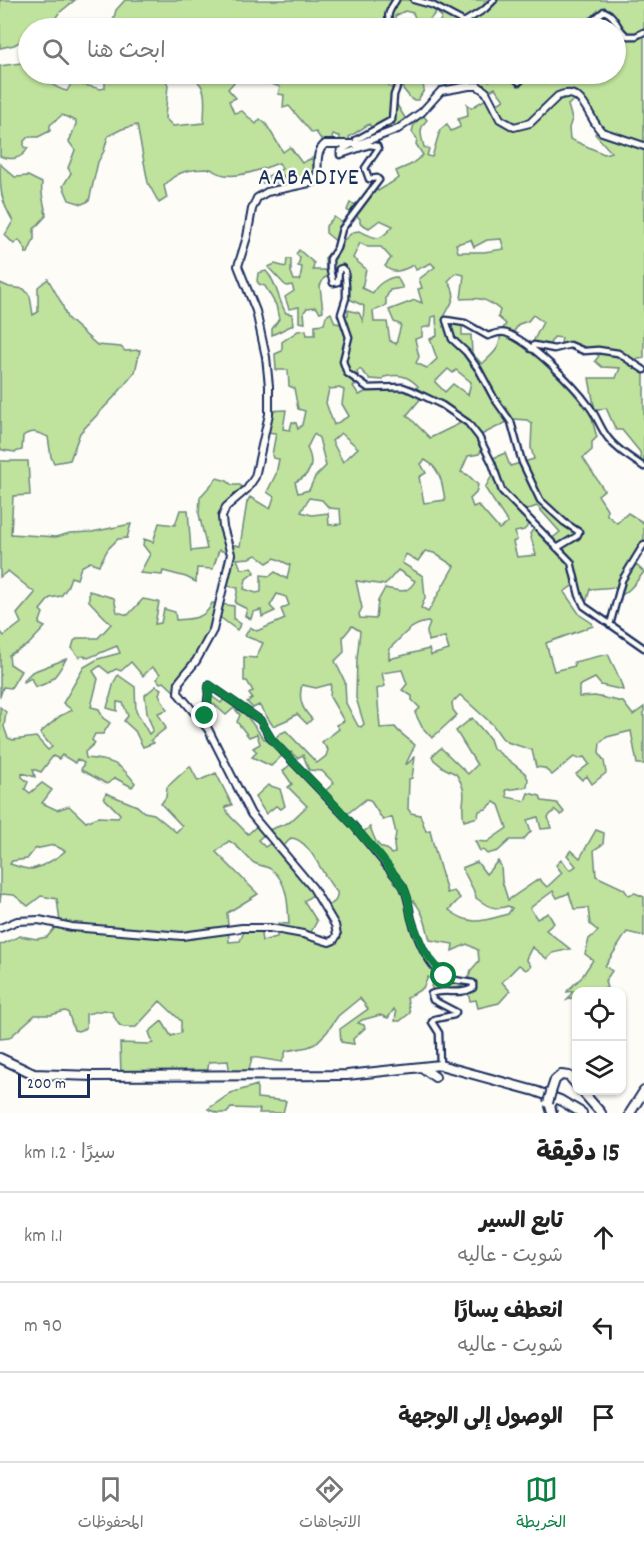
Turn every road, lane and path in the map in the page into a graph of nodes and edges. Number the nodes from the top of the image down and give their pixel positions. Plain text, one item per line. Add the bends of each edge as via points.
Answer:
1 (396, 0) edge
2 (414, 0) edge
3 (494, 0) edge
4 (387, 18) edge
5 (456, 18) edge
6 (470, 18) edge
7 (596, 18) edge
8 (614, 18) edge
9 (644, 32) edge
10 (626, 35) edge
11 (399, 84) edge
12 (354, 142) junction
13 (644, 146) edge
14 (531, 349) junction
15 (644, 370) edge
16 (644, 467) edge
17 (644, 544) edge
18 (557, 548) junction
19 (609, 625) junction
20 (644, 648) edge
21 (201, 721) junction
22 (0, 928) edge
23 (0, 1059) edge
24 (440, 1066) junction
25 (423, 1068) junction
26 (386, 1072) junction
27 (435, 1077) dead end
28 (572, 1080) edge
29 (644, 1091) edge
30 (585, 1095) edge
31 (644, 1098) edge
32 (554, 1099) junction
33 (589, 1100) junction
34 (579, 1112) edge
35 (550, 1113) edge
36 (601, 1113) edge
37 (630, 1113) edge
38 (635, 1113) edge

1 - 4 street
2 - 5 street
3 - 6 street
7 - 8 street via 604,11
9 - 10 street
11 - 12 street via 392,120
12 - 13 main road via 402,127 441,91 474,86 486,92 500,119 508,125 530,123 558,96 568,93 579,98 602,132
12 - 18 street via 340,155 377,146 365,169 369,179 379,180 342,229 330,261 332,282 337,283 341,268 346,279 341,314 349,337 344,369 368,388 403,387 442,405 468,423 479,437 503,492
12 - 21 main road via 325,144 318,155 314,182 265,192 252,209 238,266 254,304 263,341 269,408 255,477 226,507 222,517 231,554 213,630 177,687 179,696
14 - 15 street via 534,345 554,349 570,345 584,351 618,353
14 - 16 street via 557,369 588,404 608,439
14 - 18 street via 506,333 488,336 465,323 446,320 452,339 479,370 511,422 522,462 540,500 579,532
17 - 19 street via 622,580
18 - 19 street via 572,564 584,606
19 - 20 street
21 - 22 main road via 251,814 320,899 335,925 334,940 264,928 172,936 72,927 39,920 17,921
21 - 24 street via 209,685 260,720 273,741 353,825 403,886 426,956 445,977 473,983 468,991 430,994 456,1012 432,1022 439,1033
23 - 26 highway via 33,1076 49,1078 348,1078
24 - 25 highway
24 - 26 highway
24 - 32 highway
24 - 34 highway via 535,1091
25 - 26 highway
25 - 27 highway
28 - 35 highway, bridge via 566,1075 554,1082 548,1103
29 - 37 highway
30 - 33 highway
31 - 38 highway
32 - 34 highway
32 - 35 highway
33 - 34 highway via 591,1107
33 - 36 highway

